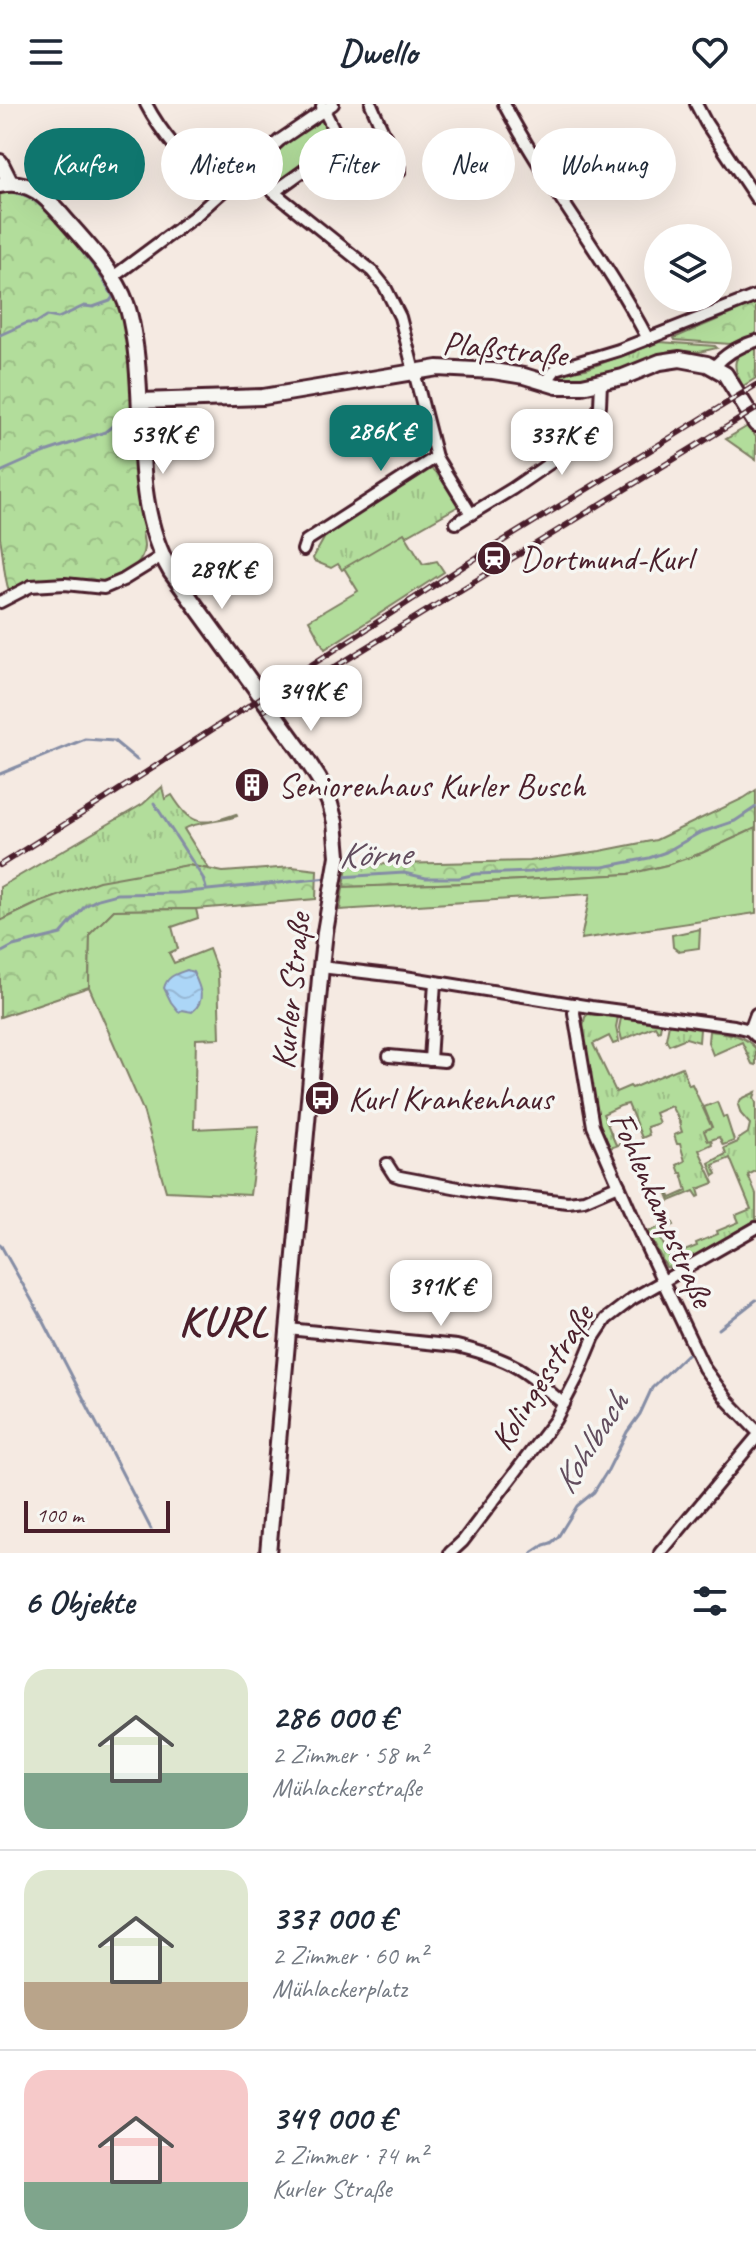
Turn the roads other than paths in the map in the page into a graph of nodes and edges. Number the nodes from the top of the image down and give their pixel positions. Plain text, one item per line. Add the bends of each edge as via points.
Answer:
1 (146, 104) edge
2 (371, 104) edge
3 (504, 104) edge
4 (696, 104) edge
5 (326, 105) edge
6 (382, 128) edge
7 (161, 131) edge
8 (283, 138) edge
9 (0, 162) edge
10 (5, 183) edge
11 (283, 186) edge
12 (756, 198) edge
13 (283, 199) edge
14 (212, 200) edge
15 (113, 277) junction
16 (756, 296) edge
17 (648, 339) junction
18 (756, 341) edge
19 (714, 367) junction
20 (414, 370) junction
21 (546, 382) junction
22 (601, 383) junction
23 (141, 401) junction
24 (756, 424) edge
25 (436, 457) junction
26 (471, 514) junction
27 (456, 523) dead end
28 (303, 550) dead end
29 (162, 556) junction
30 (0, 602) edge
31 (321, 967) junction
32 (435, 982) junction
33 (575, 1004) junction
34 (756, 1014) edge
35 (753, 1033) edge
36 (389, 1056) dead end
37 (430, 1060) junction
38 (444, 1061) dead end
39 (387, 1164) dead end
40 (619, 1185) junction
41 (756, 1228) edge
42 (663, 1282) junction
43 (288, 1329) junction
44 (564, 1404) junction
45 (755, 1438) edge
46 (268, 1553) edge
47 (450, 1553) edge
48 (660, 1553) edge

1 - 7 street
2 - 6 street
3 - 17 street
4 - 12 street
5 - 8 street
5 - 11 street via 339,140
9 - 10 main road, Kurler Straße
10 - 15 main road, Kurler Straße via 26,185 44,197
13 - 20 street via 385,287 400,317
14 - 15 street
15 - 23 main road, Kurler Straße via 132,325
16 - 17 street
17 - 21 street via 556,369
18 - 19 street via 737,347
19 - 22 main road, Plaßstraße via 672,360
19 - 24 main road via 729,379
20 - 21 main road, Plaßstraße via 478,370
20 - 23 main road, Plaßstraße via 263,397
20 - 25 street
21 - 22 main road, Plaßstraße via 563,387
22 - 26 street via 602,399 590,431 577,447
23 - 29 main road, Kurler Straße via 149,520
25 - 26 street
25 - 28 street via 306,541
26 - 27 street
29 - 30 street via 104,588 31,586
29 - 31 main road, Kurler Straße via 319,779 338,843
31 - 32 street
31 - 43 main road, Kurler Straße
32 - 33 street
32 - 37 street
33 - 35 street
33 - 40 street, Fohlenkampstraße via 590,1118
34 - 35 street
36 - 37 street
37 - 38 street
39 - 40 street via 400,1177 568,1202
40 - 42 street, Fohlenkampstraße
41 - 42 street, Kolingesstraße
42 - 44 street, Kolingesstraße via 606,1319
42 - 45 street, Fohlenkampstraße via 704,1368
43 - 44 street via 474,1350 519,1368
43 - 46 main road, Kurler Straße
44 - 47 street, Kolingesstraße
45 - 48 street

